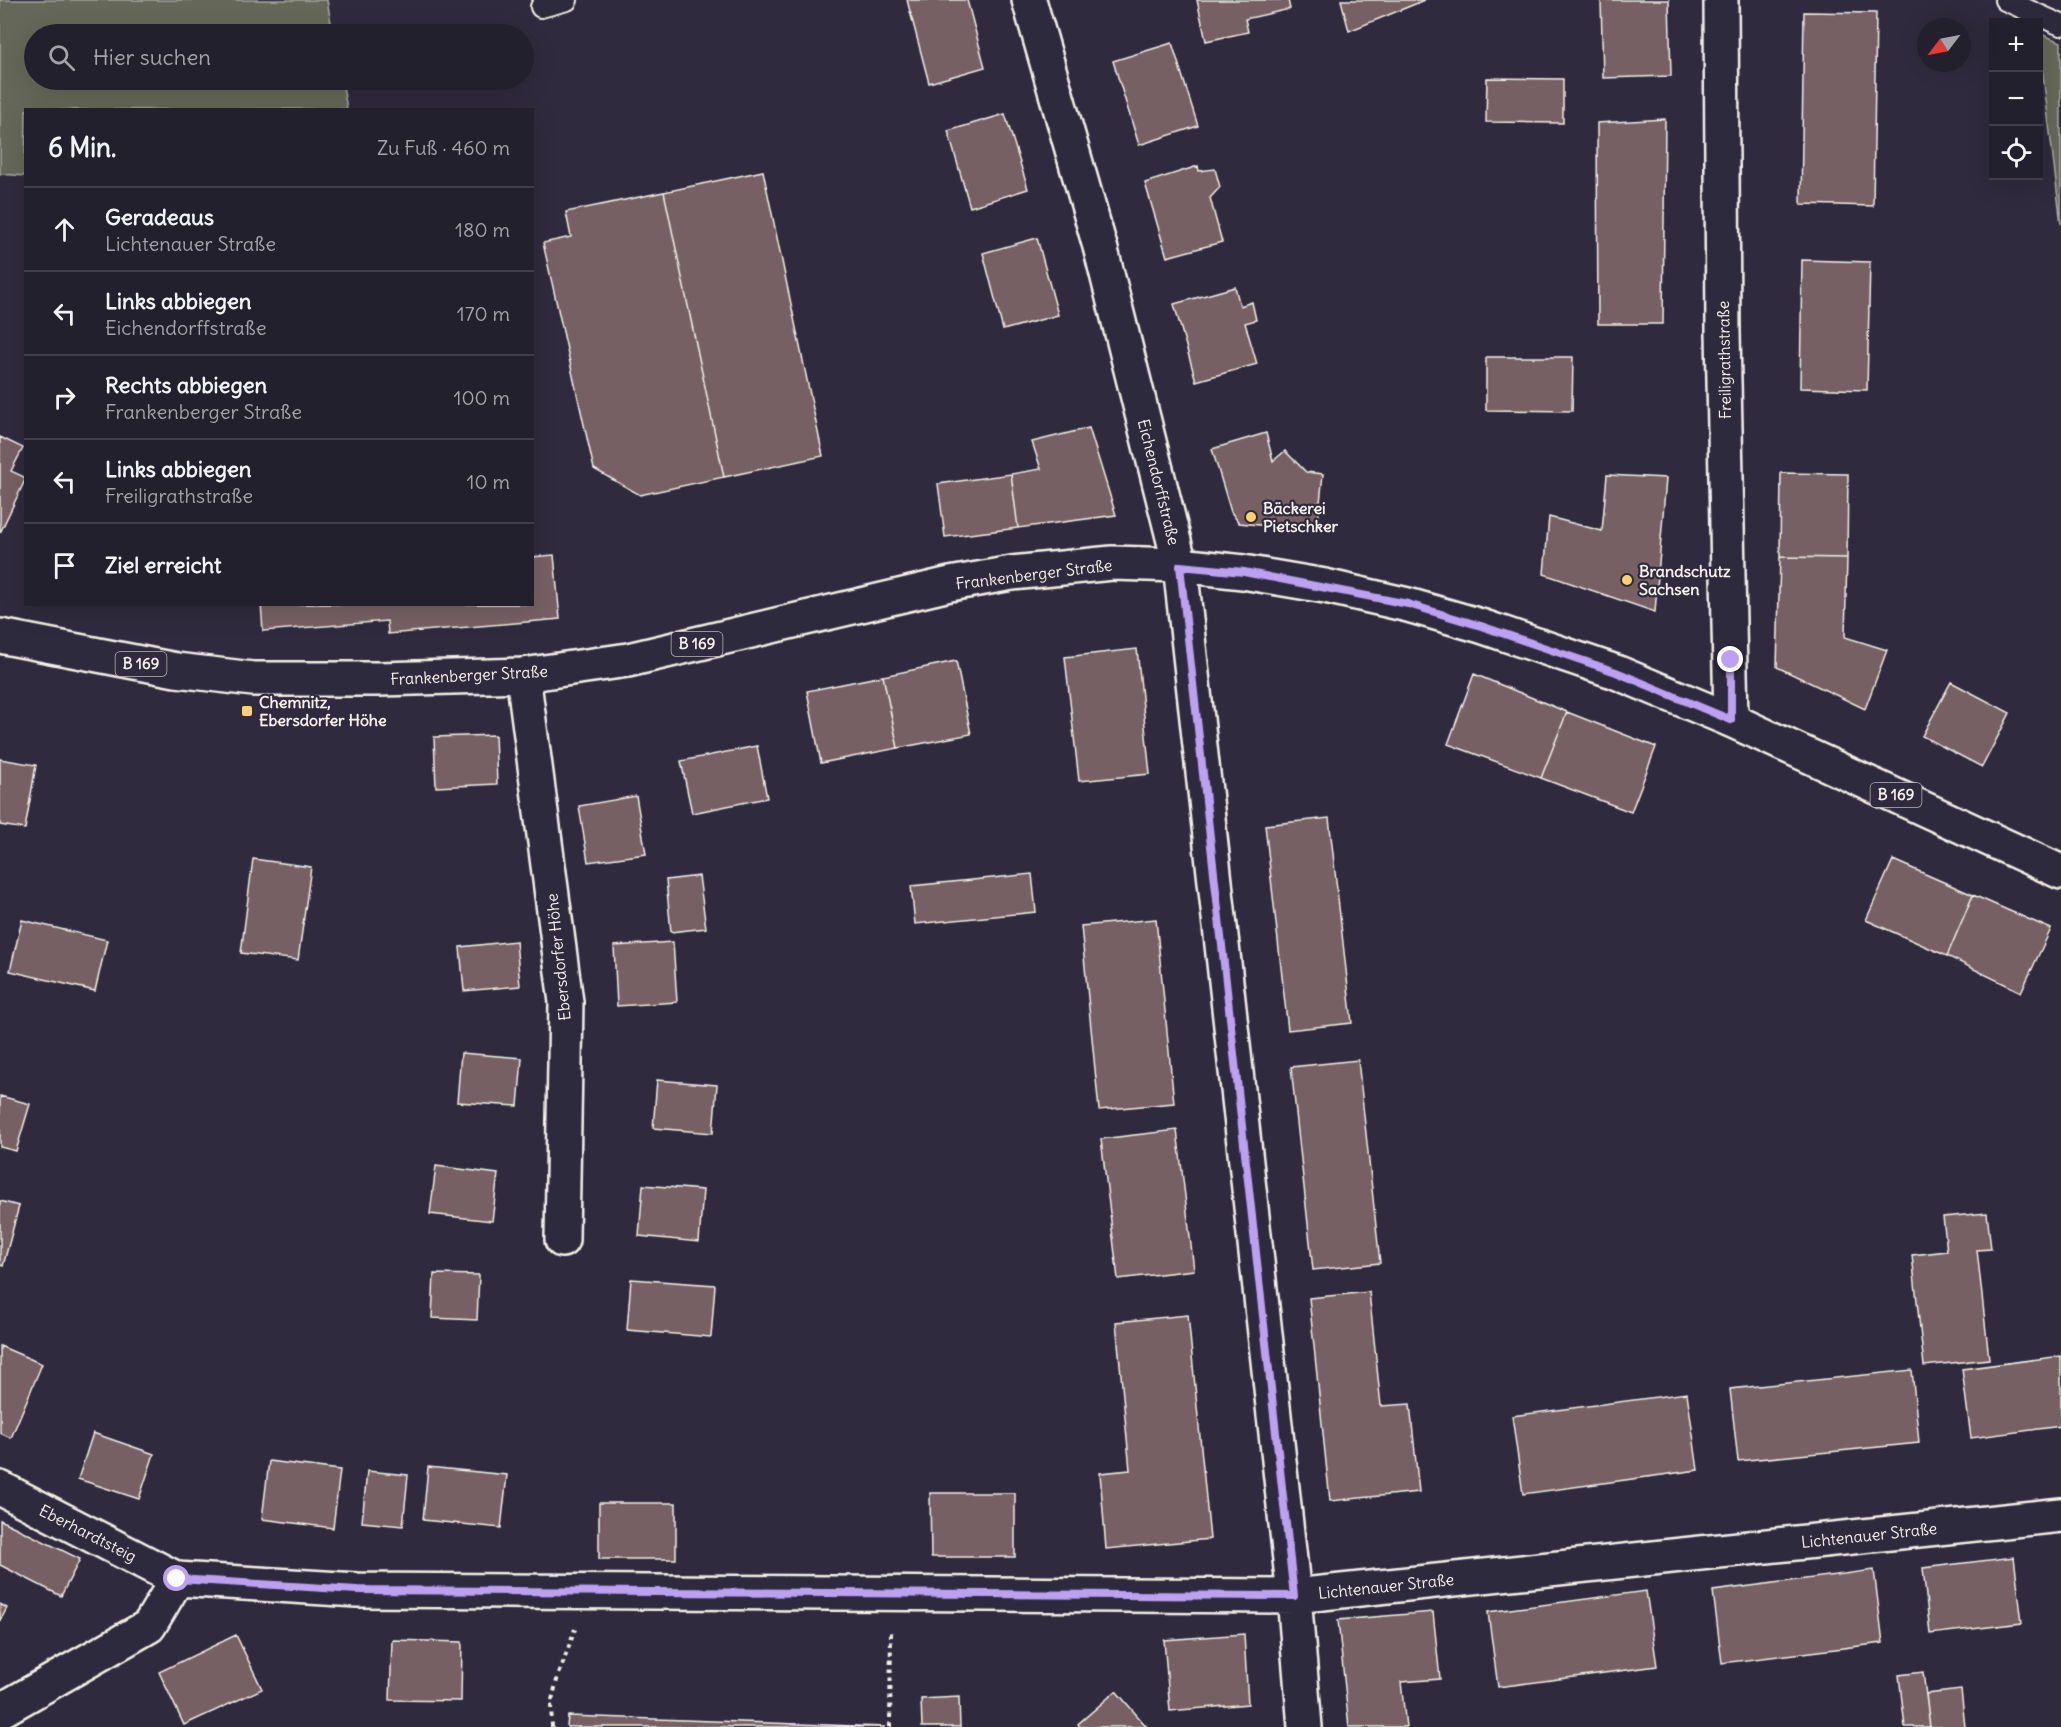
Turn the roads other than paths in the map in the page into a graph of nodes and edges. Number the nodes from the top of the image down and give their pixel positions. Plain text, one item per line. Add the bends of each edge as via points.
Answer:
1 (567, 0) edge
2 (1029, 0) edge
3 (1720, 0) edge
4 (2005, 0) edge
5 (541, 7) dead end
6 (2061, 25) edge
7 (1180, 566) junction
8 (0, 636) edge
9 (523, 675) junction
10 (1731, 720) junction
11 (2061, 872) edge
12 (562, 1240) dead end
13 (0, 1488) edge
14 (2061, 1515) edge
15 (177, 1579) junction
16 (1294, 1596) junction
17 (0, 1711) edge
18 (1305, 1727) edge

1 - 5 lane
2 - 7 street, Eichendorffstraße via 1101,250
3 - 10 street, Freiligrathstraße
4 - 6 lane
7 - 9 street, Frankenberger Straße / B 169 via 1112,562 1012,573 628,660
7 - 10 street, Frankenberger Straße / B 169 via 1244,572 1408,604 1616,672
7 - 16 street, Eichendorffstraße
8 - 9 street, Frankenberger Straße / B 169 via 176,670 253,679
9 - 12 street, Ebersdorfer Höhe via 566,1002
10 - 11 street, Frankenberger Straße / B 169
13 - 15 street, Eberhardtsteig
14 - 16 street, Lichtenauer Straße
15 - 16 street, Lichtenauer Straße via 357,1590
15 - 17 street via 149,1626
16 - 18 street, Eichendorffstraße

